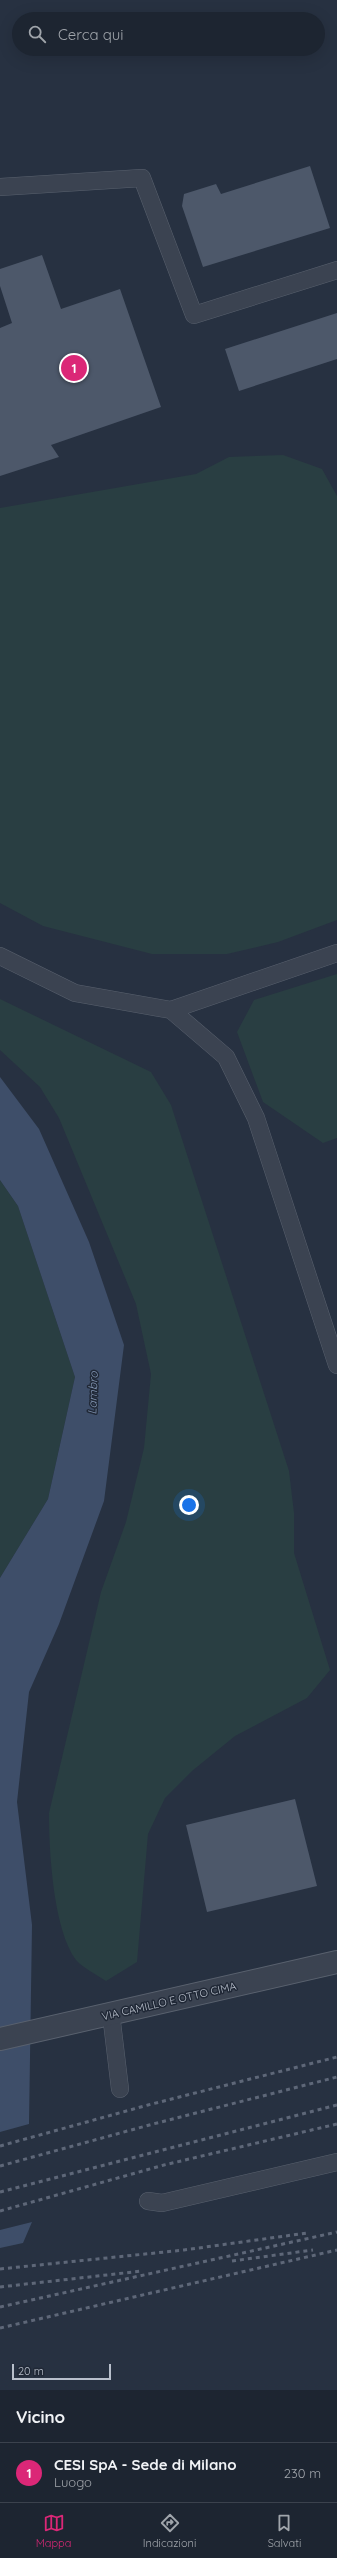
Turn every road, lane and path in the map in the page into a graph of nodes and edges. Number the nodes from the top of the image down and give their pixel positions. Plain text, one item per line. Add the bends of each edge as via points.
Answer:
1 (0, 188) edge
2 (337, 270) edge
3 (337, 953) edge
4 (0, 956) edge
5 (171, 1010) junction
6 (337, 1365) edge
7 (337, 1962) edge
8 (111, 2014) junction
9 (0, 2039) edge
10 (120, 2089) dead end
11 (337, 2162) edge
12 (148, 2201) dead end

1 - 2 lane via 142,178 194,315
3 - 5 lane
4 - 5 lane via 76,993
5 - 6 lane via 226,1057 256,1118
7 - 8 street, VIA CAMILLO E OTTO CIMA
8 - 9 street, VIA CAMILLO E OTTO CIMA
8 - 10 lane
11 - 12 lane via 162,2203

